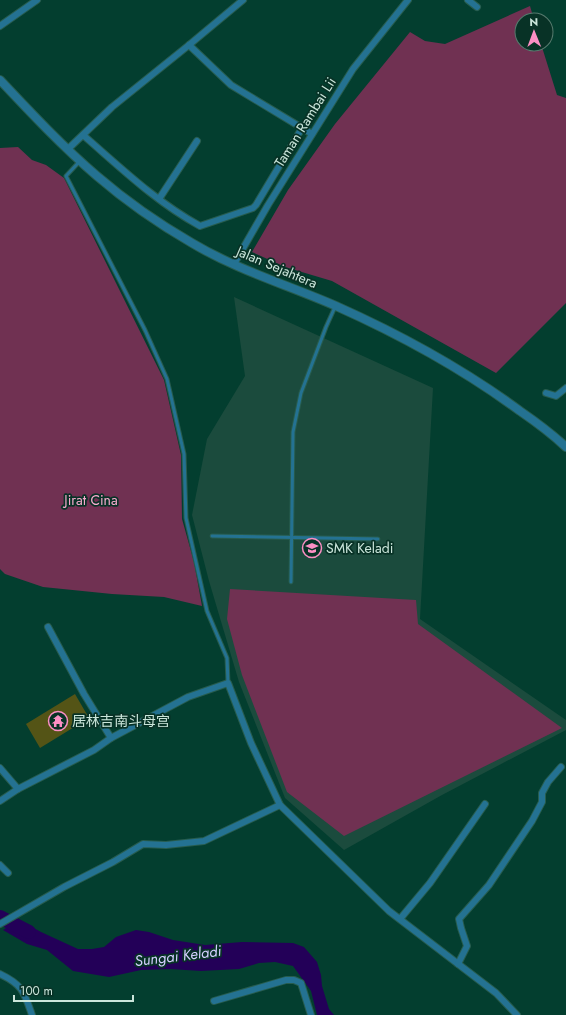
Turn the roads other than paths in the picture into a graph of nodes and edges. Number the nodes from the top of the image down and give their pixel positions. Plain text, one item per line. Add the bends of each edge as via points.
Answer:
1 (37, 0) edge
2 (243, 0) edge
3 (408, 0) edge
4 (468, 0) edge
5 (478, 7) dead end
6 (0, 26) edge
7 (189, 45) junction
8 (0, 80) edge
9 (302, 128) junction
10 (312, 134) junction
11 (83, 135) junction
12 (197, 141) dead end
13 (68, 149) junction
14 (80, 160) junction
15 (159, 199) junction
16 (234, 264) junction
17 (336, 306) junction
18 (566, 388) edge
19 (546, 394) dead end
20 (566, 447) edge
21 (212, 536) dead end
22 (291, 538) junction
23 (378, 539) dead end
24 (291, 582) dead end
25 (48, 627) dead end
26 (228, 683) junction
27 (111, 738) junction
28 (561, 767) dead end
29 (0, 768) edge
30 (18, 789) junction
31 (0, 801) edge
32 (485, 804) dead end
33 (280, 806) junction
34 (0, 866) edge
35 (8, 873) dead end
36 (400, 919) junction
37 (0, 924) edge
38 (458, 964) junction
39 (0, 974) edge
40 (214, 1001) dead end
41 (32, 1015) edge
42 (311, 1015) edge
43 (517, 1015) edge

1 - 6 street
2 - 7 street
3 - 10 street, Taman Rambai Lii via 353,68
4 - 5 street
7 - 9 street via 231,85
7 - 11 street via 112,107
8 - 13 street, Jalan Sejahtera
9 - 10 street
9 - 15 street via 253,208 200,226
10 - 16 street, Taman Rambai Lii
11 - 13 street
11 - 15 street
12 - 15 street
13 - 14 street, Jalan Sejahtera
14 - 16 street, Jalan Sejahtera via 130,202 193,244
14 - 26 lane via 66,176 145,330 167,379 184,454 186,518 207,611 227,658
16 - 17 street, Jalan Sejahtera
17 - 20 street, Jalan Sejahtera via 463,371 495,392
17 - 22 lane via 301,393 293,432
18 - 19 street via 556,396
21 - 22 lane
22 - 23 lane
22 - 24 lane
25 - 27 street
26 - 27 street via 188,697
26 - 33 street
27 - 30 street via 94,750
28 - 38 street via 548,782 535,815 489,885 459,919 467,946
29 - 30 street
30 - 31 street
32 - 36 street via 430,883
33 - 36 street
33 - 37 street via 204,841 166,845 144,844
34 - 35 street
36 - 38 street
38 - 43 street via 496,993
39 - 41 street via 23,990
40 - 42 street via 286,980 294,980 300,984

